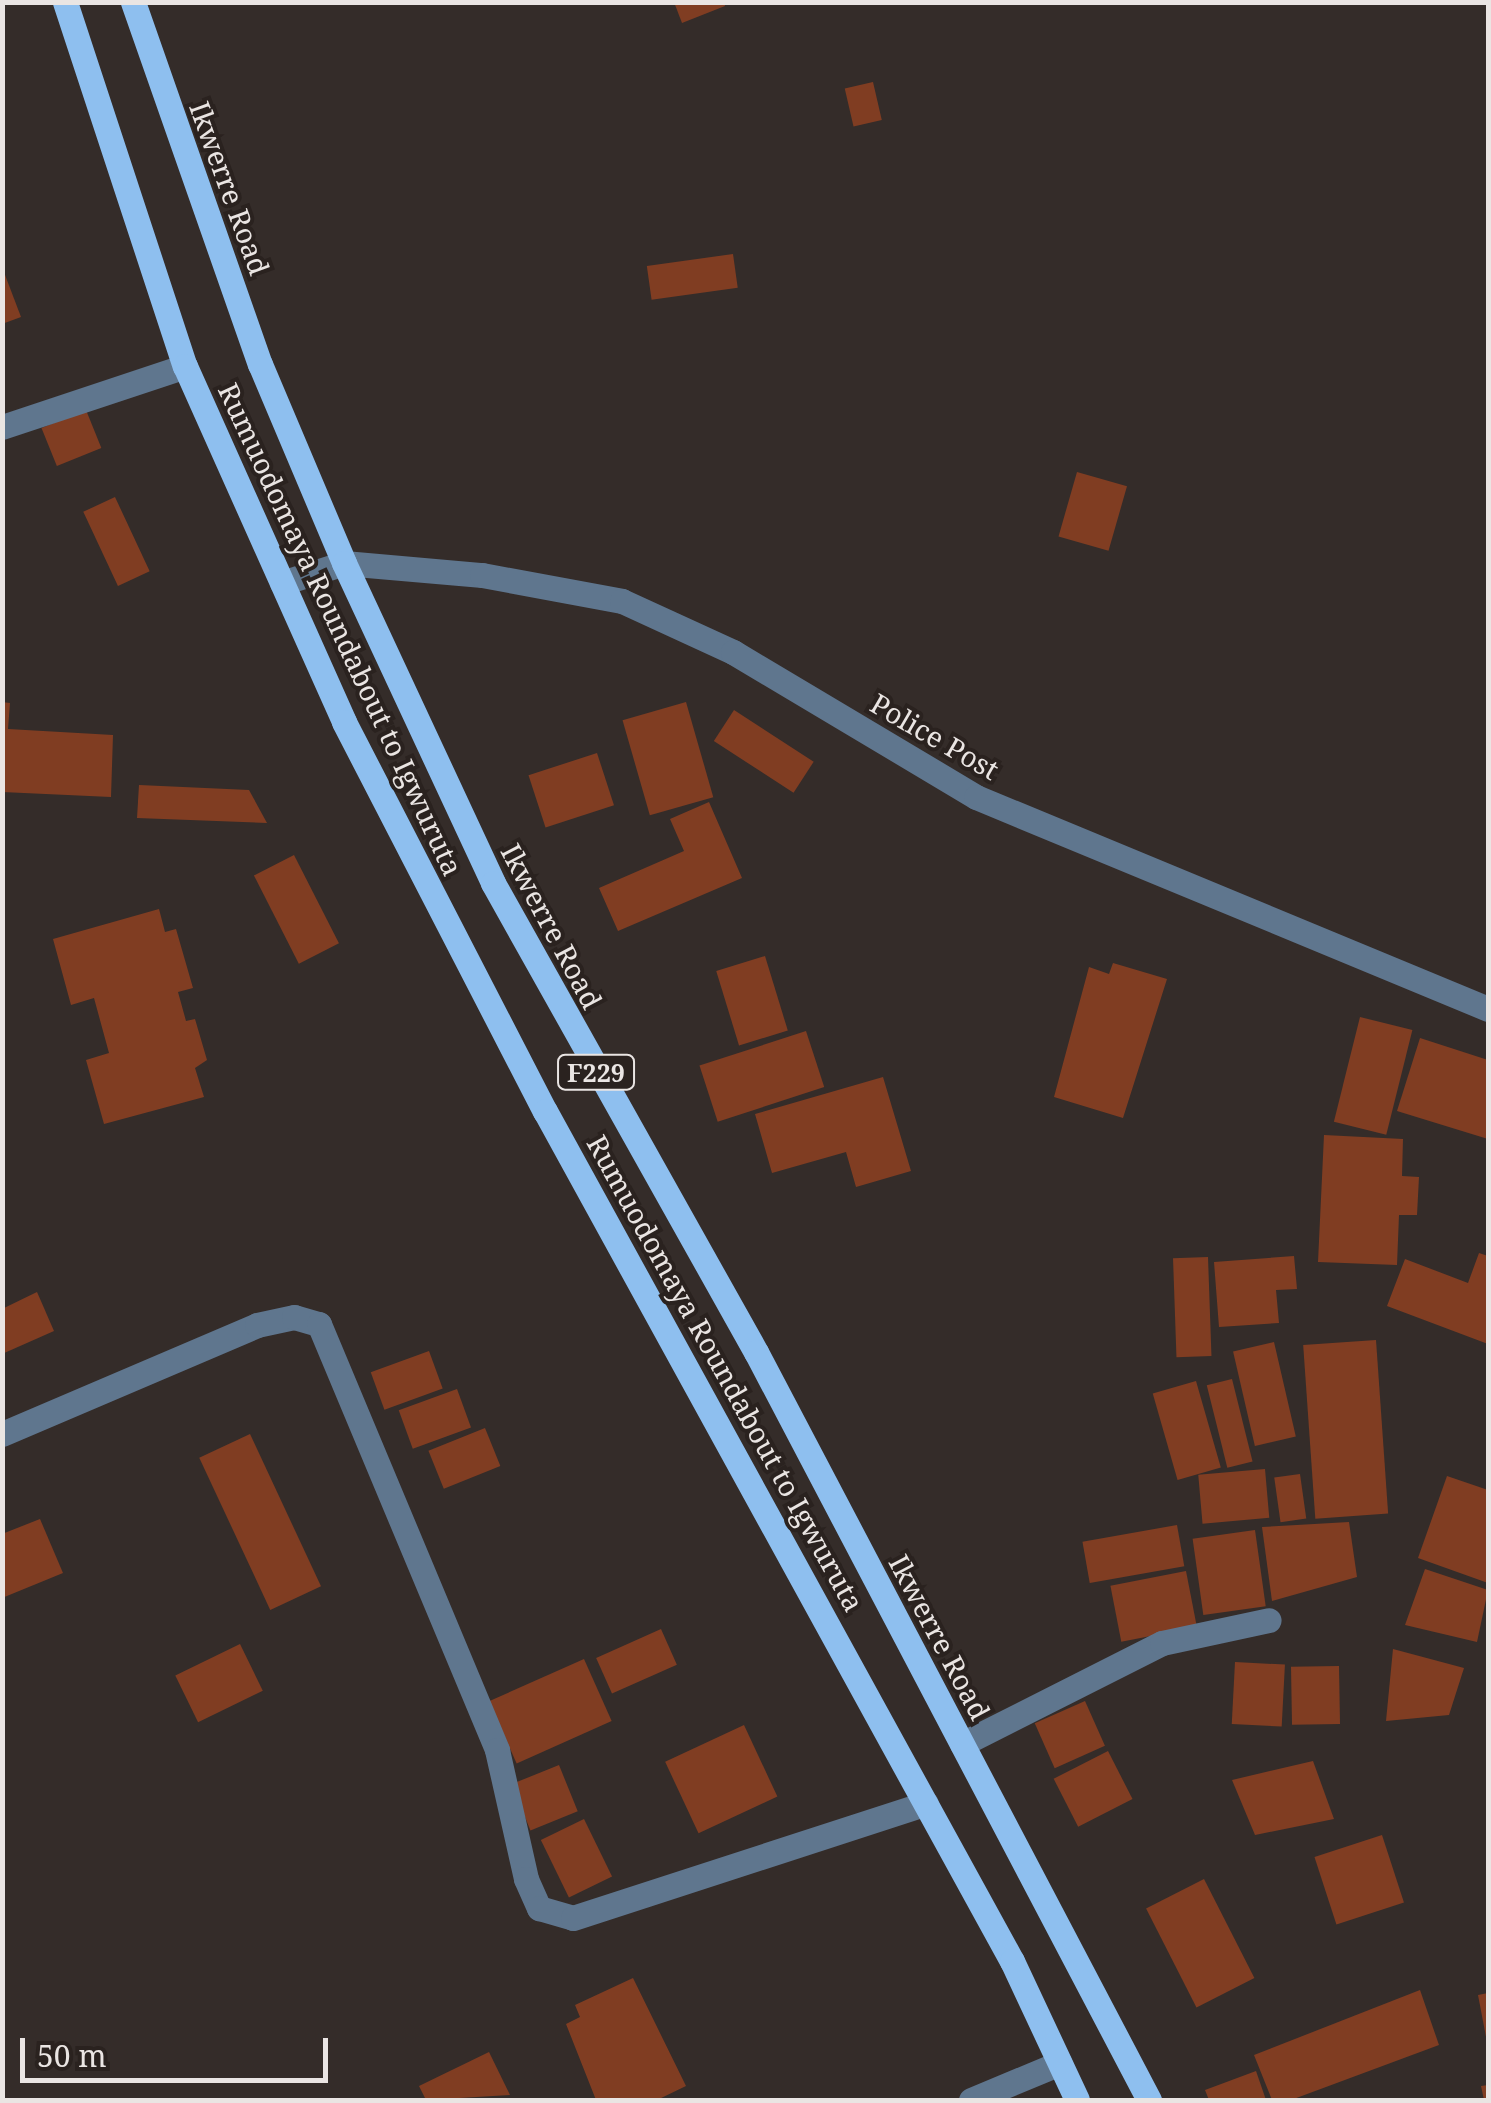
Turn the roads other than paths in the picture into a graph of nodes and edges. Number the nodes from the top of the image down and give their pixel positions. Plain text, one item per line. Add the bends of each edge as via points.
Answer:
1 (65, 2) edge
2 (132, 2) edge
3 (185, 366) junction
4 (2, 426) edge
5 (344, 563) junction
6 (282, 583) junction
7 (1488, 1009) edge
8 (2, 1434) edge
9 (1269, 1620) dead end
10 (962, 1744) junction
11 (926, 1803) junction
12 (1060, 2064) junction
13 (971, 2100) edge
14 (1077, 2100) edge
15 (1149, 2100) edge

1 - 3 main road, Rumuodomaya Roundabout to Igwuruta / F229
2 - 5 main road, Ikwerre Road / F229 via 260,364
3 - 4 street
3 - 6 main road, Rumuodomaya Roundabout to Igwuruta / F229
5 - 6 street
5 - 7 street, Police Post via 482,575 622,601 733,652 976,798
5 - 10 main road, Ikwerre Road / F229 via 494,883 756,1352
6 - 11 main road, Rumuodomaya Roundabout to Igwuruta / F229 via 444,918
8 - 11 street via 257,1324 294,1318 319,1324 497,1750 526,1879 539,1908 573,1918
9 - 10 street via 1162,1643
10 - 15 main road, Ikwerre Road / F229
11 - 12 main road, Rumuodomaya Roundabout to Igwuruta / F229
12 - 13 street
12 - 14 main road, Rumuodomaya Roundabout to Igwuruta / F229

